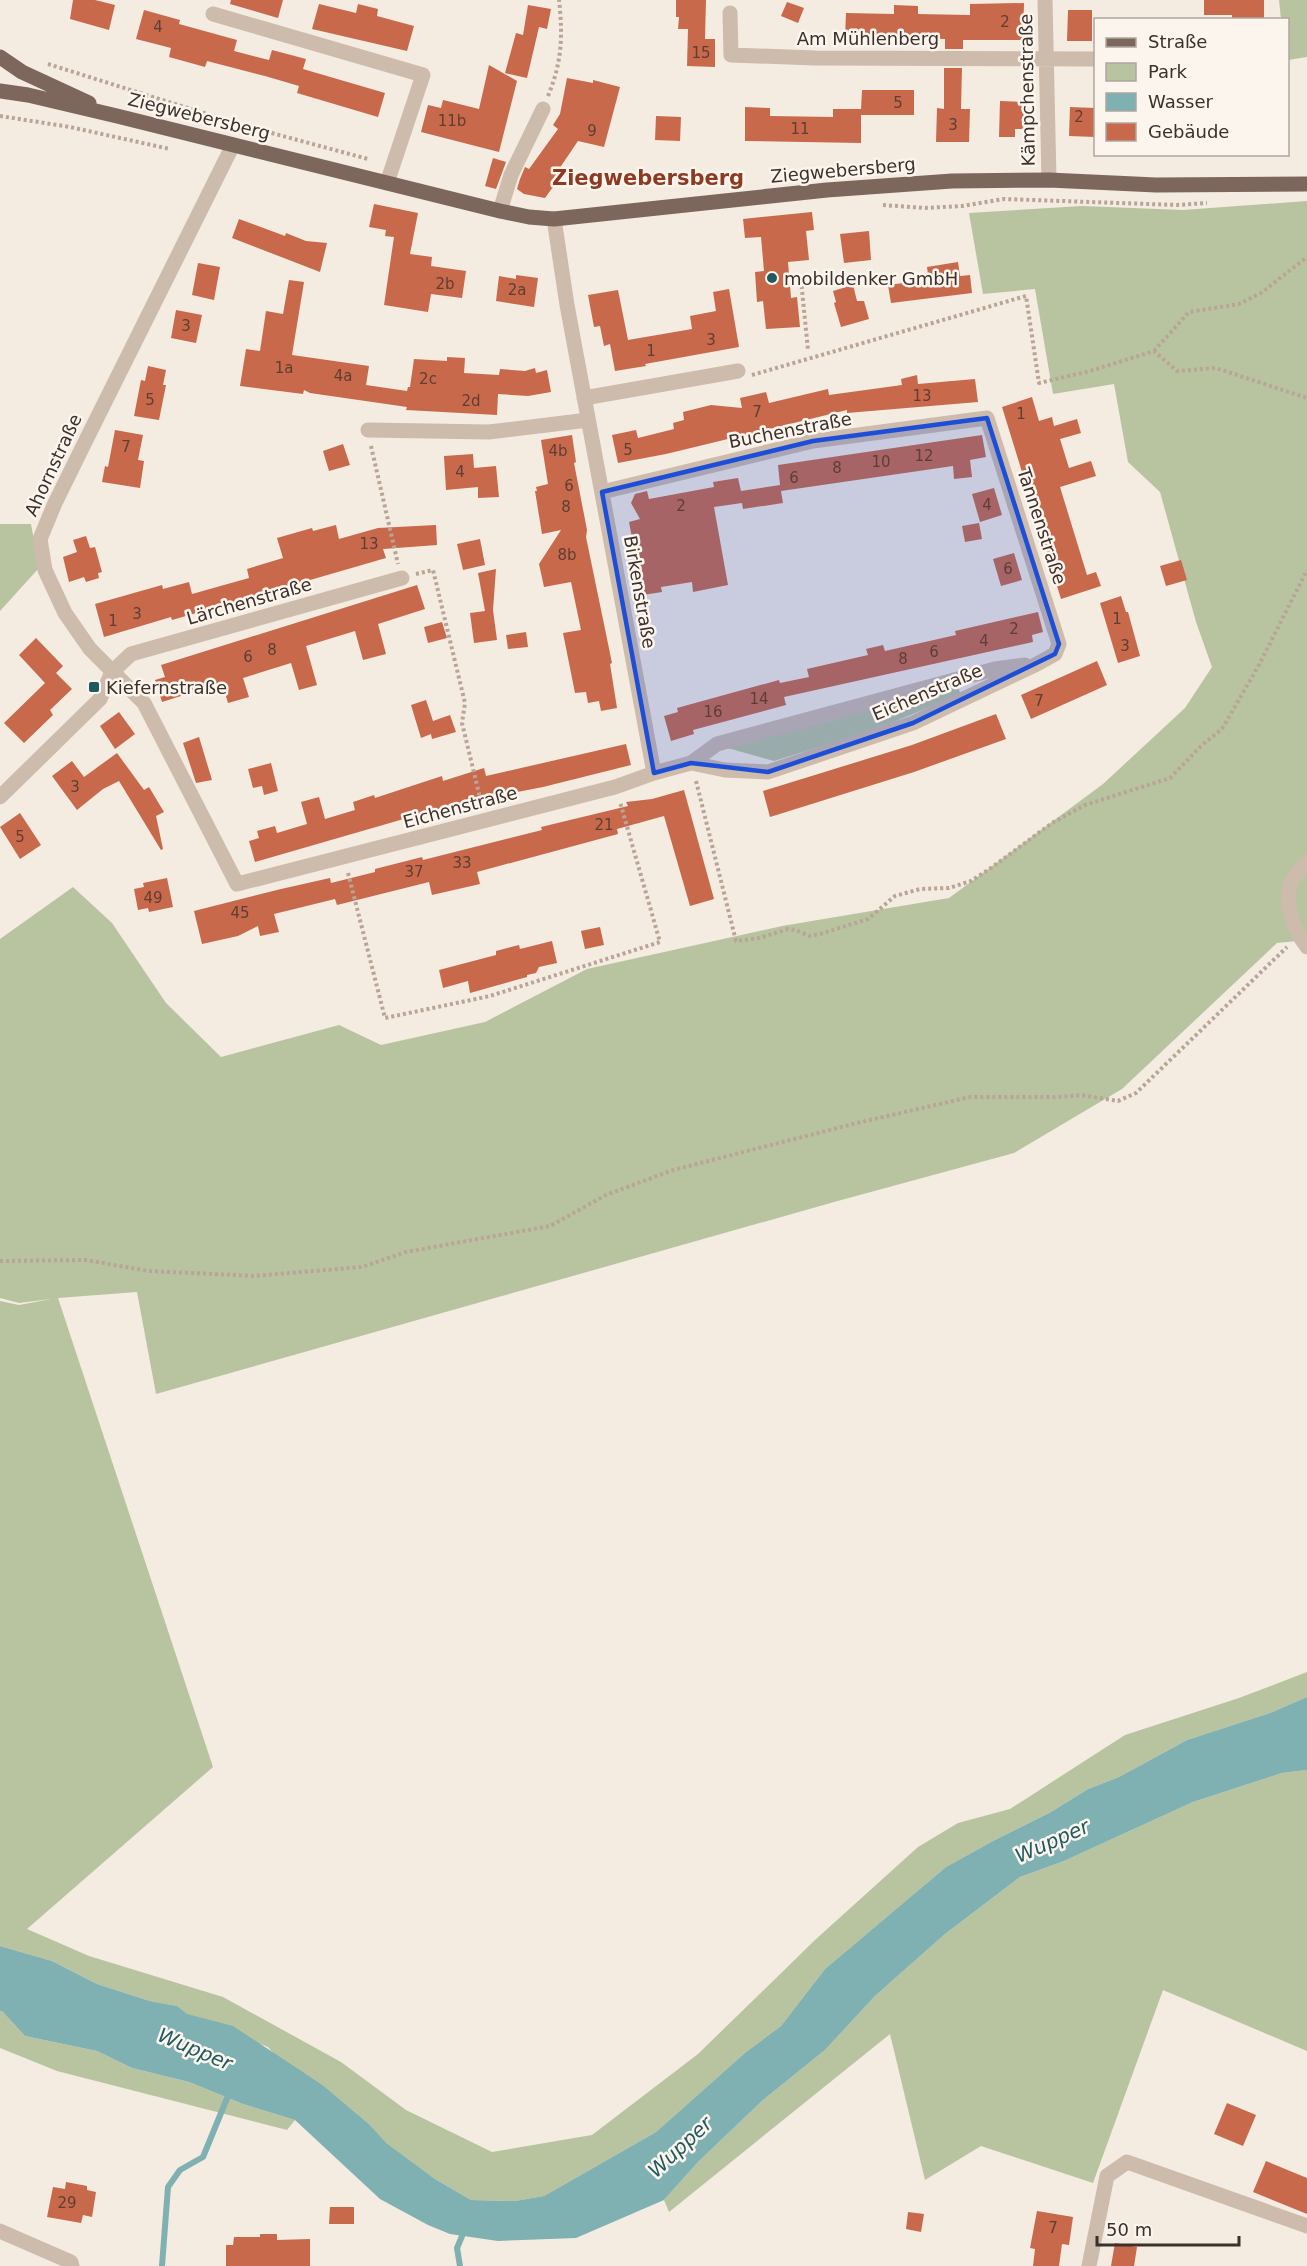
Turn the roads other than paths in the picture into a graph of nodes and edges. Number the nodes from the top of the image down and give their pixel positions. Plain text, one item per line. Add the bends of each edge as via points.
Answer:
1 (1045, 0) edge
2 (730, 13) dead end
3 (213, 14) dead end
4 (0, 57) edge
5 (1047, 59) junction
6 (1094, 59) edge
7 (0, 92) edge
8 (543, 109) road end
9 (117, 116) junction
10 (233, 145) junction
11 (1049, 180) junction
12 (387, 183) junction
13 (1307, 184) edge
14 (500, 211) junction
15 (555, 219) junction
16 (738, 371) road end
17 (584, 398) junction
18 (987, 418) joint
19 (588, 420) junction
20 (368, 430) road end
21 (602, 492) junction
22 (402, 578) road end
23 (1059, 644) joint
24 (1037, 664) junction
25 (112, 672) junction
26 (691, 763) junction
27 (654, 772) junction
28 (0, 797) edge
29 (1307, 862) edge
30 (237, 884) joint
31 (1303, 941) edge
32 (1307, 2226) edge
33 (0, 2231) edge
34 (72, 2266) edge
35 (1089, 2266) edge

1 - 5 street, Kämpchenstraße
2 - 5 street, Am Mühlenberg via 731,55
3 - 12 street via 423,75
4 - 9 main road via 22,72
5 - 6 street
5 - 11 street, Kämpchenstraße
7 - 9 main road, Ziegwebersberg
8 - 14 street via 511,175
9 - 10 main road, Ziegwebersberg
10 - 12 main road, Ziegwebersberg
10 - 25 street, Ahornstraße via 40,539 45,570 65,613
11 - 13 main road, Ziegwebersberg via 1156,185
11 - 15 main road, Ziegwebersberg via 952,180
12 - 14 main road, Ziegwebersberg
14 - 15 main road, Ziegwebersberg
15 - 17 street, Birkenstraße
16 - 17 street
17 - 19 street, Birkenstraße
18 - 21 street, Buchenstraße via 813,441
18 - 23 street, Tannenstraße
19 - 20 street via 489,432
19 - 21 street, Birkenstraße
21 - 27 street, Birkenstraße
22 - 25 street, Lärchenstraße via 131,654
23 - 24 street, Eichenstraße via 1055,654
24 - 26 street, Eichenstraße via 996,669 717,744
24 - 26 street, Eichenstraße via 913,723 768,772 725,770
25 - 28 street via 100,699
25 - 30 street, Ahornstraße via 144,703
26 - 27 street, Eichenstraße
27 - 30 street, Eichenstraße via 615,787
29 - 31 street via 1289,889 1291,914
32 - 35 street via 1127,2162 1107,2176
33 - 34 street via 71,2262

